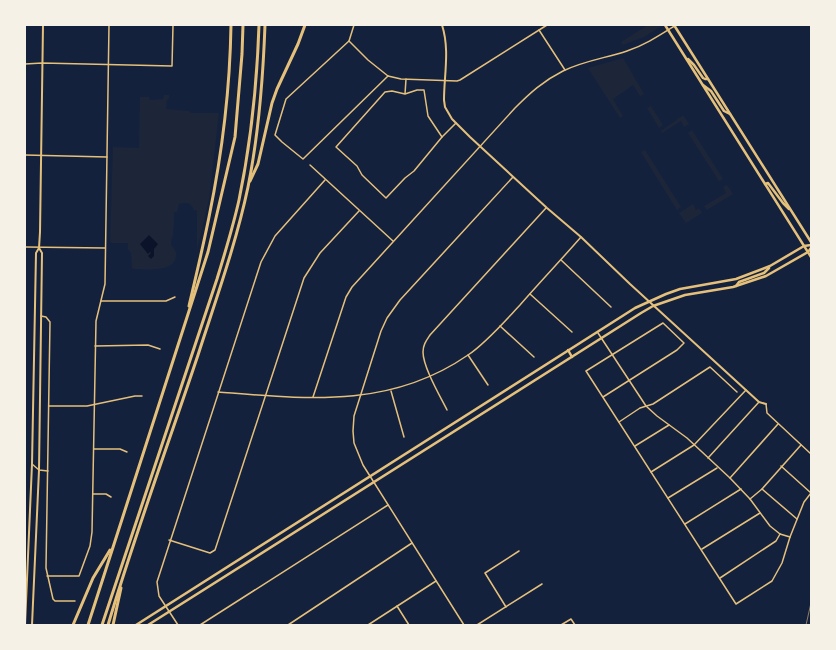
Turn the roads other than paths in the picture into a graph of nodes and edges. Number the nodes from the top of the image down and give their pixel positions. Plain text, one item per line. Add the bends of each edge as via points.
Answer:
1 (43, 25) edge
2 (110, 25) edge
3 (173, 25) edge
4 (231, 25) edge
5 (243, 25) edge
6 (259, 25) edge
7 (265, 25) edge
8 (305, 25) edge
9 (354, 25) edge
10 (442, 25) edge
11 (547, 25) edge
12 (665, 25) edge
13 (675, 25) edge
14 (539, 30) junction
15 (668, 30) junction
16 (349, 40) junction
17 (684, 56) junction
18 (25, 64) edge
19 (42, 64) junction
20 (108, 65) junction
21 (565, 70) junction
22 (388, 76) junction
23 (406, 79) junction
24 (708, 79) junction
25 (445, 80) junction
26 (701, 82) junction
27 (405, 94) junction
28 (730, 114) junction
29 (456, 123) junction
30 (442, 137) junction
31 (480, 146) junction
32 (25, 155) edge
33 (41, 155) junction
34 (107, 157) junction
35 (310, 166) dead end
36 (513, 177) junction
37 (325, 180) junction
38 (765, 184) junction
39 (248, 186) junction
40 (546, 208) junction
41 (359, 211) junction
42 (793, 214) junction
43 (580, 237) junction
44 (393, 241) junction
45 (811, 242) edge
46 (804, 246) junction
47 (811, 246) edge
48 (25, 247) edge
49 (39, 248) junction
50 (105, 248) junction
51 (808, 252) junction
52 (811, 257) edge
53 (561, 260) junction
54 (770, 266) junction
55 (715, 283) junction
56 (736, 286) junction
57 (716, 290) junction
58 (530, 294) junction
59 (175, 297) dead end
60 (101, 301) junction
61 (648, 301) junction
62 (653, 306) junction
63 (611, 307) dead end
64 (41, 316) junction
65 (185, 326) junction
66 (500, 326) junction
67 (572, 332) dead end
68 (597, 332) junction
69 (601, 338) junction
70 (95, 346) junction
71 (160, 349) dead end
72 (568, 350) junction
73 (468, 355) junction
74 (612, 355) junction
75 (534, 357) dead end
76 (572, 357) junction
77 (431, 376) junction
78 (629, 380) junction
79 (488, 385) dead end
80 (746, 390) junction
81 (391, 391) junction
82 (218, 392) junction
83 (737, 392) dead end
84 (142, 396) dead end
85 (265, 396) junction
86 (361, 396) junction
87 (312, 397) junction
88 (603, 397) junction
89 (759, 402) junction
90 (95, 404) junction
91 (766, 404) joint
92 (49, 406) junction
93 (646, 406) junction
94 (447, 410) dead end
95 (619, 422) junction
96 (453, 424) junction
97 (778, 424) junction
98 (669, 425) junction
99 (457, 429) junction
100 (404, 437) dead end
101 (694, 445) junction
102 (801, 445) junction
103 (635, 446) junction
104 (94, 449) junction
105 (127, 452) dead end
106 (408, 452) junction
107 (811, 454) edge
108 (412, 457) junction
109 (708, 458) junction
110 (32, 464) junction
111 (781, 466) junction
112 (717, 468) junction
113 (39, 470) junction
114 (48, 471) junction
115 (651, 472) junction
116 (370, 476) junction
117 (730, 478) junction
118 (373, 482) junction
119 (741, 489) junction
120 (762, 489) junction
121 (811, 493) edge
122 (93, 494) junction
123 (111, 497) dead end
124 (668, 498) junction
125 (750, 499) junction
126 (332, 500) junction
127 (388, 505) junction
128 (335, 506) junction
129 (760, 513) junction
130 (797, 520) junction
131 (685, 524) junction
132 (780, 534) junction
133 (790, 537) junction
134 (169, 540) junction
135 (412, 544) junction
136 (113, 545) junction
137 (702, 550) junction
138 (520, 551) dead end
139 (124, 573) junction
140 (47, 576) junction
141 (720, 578) junction
142 (436, 581) junction
143 (542, 584) dead end
144 (75, 601) dead end
145 (165, 606) junction
146 (397, 606) junction
147 (506, 607) junction
148 (169, 611) junction
149 (25, 625) edge
150 (32, 625) edge
151 (73, 625) edge
152 (88, 625) edge
153 (102, 625) edge
154 (108, 625) edge
155 (113, 625) edge
156 (136, 625) edge
157 (148, 625) edge
158 (178, 625) edge
159 (200, 625) edge
160 (288, 625) edge
161 (368, 625) edge
162 (409, 625) edge
163 (464, 625) edge
164 (477, 625) edge
165 (561, 625) edge
166 (575, 625) edge

1 - 19 street
2 - 20 street
3 - 20 street via 172,66
4 - 65 highway via 222,135 209,216
5 - 65 highway via 234,137 208,252
6 - 153 highway via 254,109 234,221
7 - 39 highway via 263,81
8 - 39 highway via 276,88 258,164
9 - 16 street
10 - 25 street via 446,39
11 - 14 street
12 - 15 main road
13 - 15 street
13 - 24 main road
14 - 21 street
14 - 25 street via 460,80
15 - 17 main road
15 - 21 street via 633,48
16 - 22 street
16 - 22 street via 286,99 275,135 282,142 304,159
17 - 24 main road via 703,78
17 - 26 main road
18 - 19 street
19 - 20 street
19 - 33 street
20 - 34 street
21 - 31 street via 535,88
22 - 23 street
23 - 25 street
23 - 27 street
24 - 28 main road
25 - 29 street via 445,107
26 - 28 main road via 711,91 724,112
26 - 38 main road
27 - 30 street via 424,90 428,116
27 - 30 street via 384,92 336,147 386,198 414,171
28 - 42 main road
29 - 30 street
29 - 31 street
31 - 36 street
31 - 44 street
32 - 33 street
33 - 34 street
33 - 49 street
34 - 50 street
35 - 37 street
36 - 40 street
36 - 86 street via 400,300 387,318
37 - 41 street
37 - 82 street via 275,236 261,262
38 - 42 main road via 768,183
38 - 46 main road
39 - 139 highway via 237,235 219,292
40 - 43 street
40 - 77 street via 424,344 424,362
41 - 44 street
41 - 85 street via 320,253 304,278
42 - 45 main road
43 - 53 street
43 - 61 street
44 - 87 street via 357,279 346,297
46 - 47 main road
46 - 51 main road
46 - 54 main road
47 - 51 main road
48 - 49 street
49 - 50 street
49 - 64 street via 42,253
49 - 110 street via 36,253
50 - 60 street via 105,284
51 - 52 main road
51 - 56 main road via 766,276
53 - 58 street
53 - 63 street
54 - 55 main road via 736,279
54 - 56 main road via 764,273 739,282
55 - 57 main road
55 - 61 main road via 680,289
56 - 57 main road
57 - 62 main road via 685,295
58 - 66 street
58 - 67 street
59 - 60 street via 166,301
60 - 70 street via 96,321
61 - 62 street
61 - 68 main road
62 - 69 main road
62 - 80 street
64 - 92 street via 50,322
64 - 113 street
65 - 136 highway
66 - 73 street
66 - 75 street
68 - 69 street
68 - 72 main road
69 - 74 street
69 - 76 main road
70 - 71 street via 148,345
70 - 90 street
72 - 76 main road
72 - 96 main road
73 - 77 street
73 - 79 street
74 - 78 street
74 - 78 street via 663,323 684,343
74 - 88 street via 586,371
76 - 99 main road
77 - 81 street
77 - 94 street
78 - 88 street
78 - 93 street
80 - 89 street
80 - 101 street
81 - 86 street
81 - 100 street
82 - 85 street
82 - 134 street
83 - 93 street via 710,366 653,404
84 - 90 street
85 - 87 street
85 - 134 street via 215,550 210,553
86 - 87 street
86 - 116 street via 354,416 354,443
88 - 95 street
89 - 91 street
89 - 109 street
90 - 92 street
90 - 104 street
91 - 97 street via 767,414
92 - 114 street
93 - 95 street
93 - 98 street
95 - 103 street
96 - 99 main road
96 - 106 main road
97 - 102 street
97 - 117 street
98 - 101 street
98 - 103 street
99 - 108 main road
101 - 109 street
101 - 115 street
102 - 107 street
102 - 111 street
103 - 115 street
104 - 105 street via 120,449
104 - 122 street
106 - 108 main road
106 - 116 main road
108 - 118 main road
109 - 112 street
110 - 113 street
110 - 149 street
111 - 120 street
111 - 121 street
112 - 117 street
112 - 124 street
113 - 114 street
113 - 150 street
114 - 140 street
115 - 124 street
116 - 118 street
116 - 126 main road
117 - 119 street
118 - 127 street
118 - 128 main road
119 - 125 street
119 - 131 street
120 - 125 street
120 - 130 street
121 - 130 street via 804,502
122 - 123 street via 106,494
122 - 140 street via 90,546 79,576
124 - 131 street
125 - 129 street
126 - 128 main road
126 - 145 main road
127 - 135 street
127 - 159 street
128 - 148 main road
129 - 132 street
129 - 137 street
130 - 133 street
131 - 137 street
132 - 133 street
132 - 141 street via 776,541
133 - 141 street via 782,563 772,581 736,604
134 - 145 street via 157,582 159,596
135 - 142 street
135 - 160 street
136 - 151 highway via 93,578
136 - 152 highway
137 - 141 street
138 - 147 street via 485,572
139 - 154 highway
139 - 155 highway
140 - 144 street via 55,601
142 - 146 street
142 - 163 street
143 - 147 street
145 - 148 street
145 - 156 main road
146 - 161 street
146 - 162 street
147 - 164 street
148 - 157 main road
148 - 158 street
165 - 166 street via 571,619

